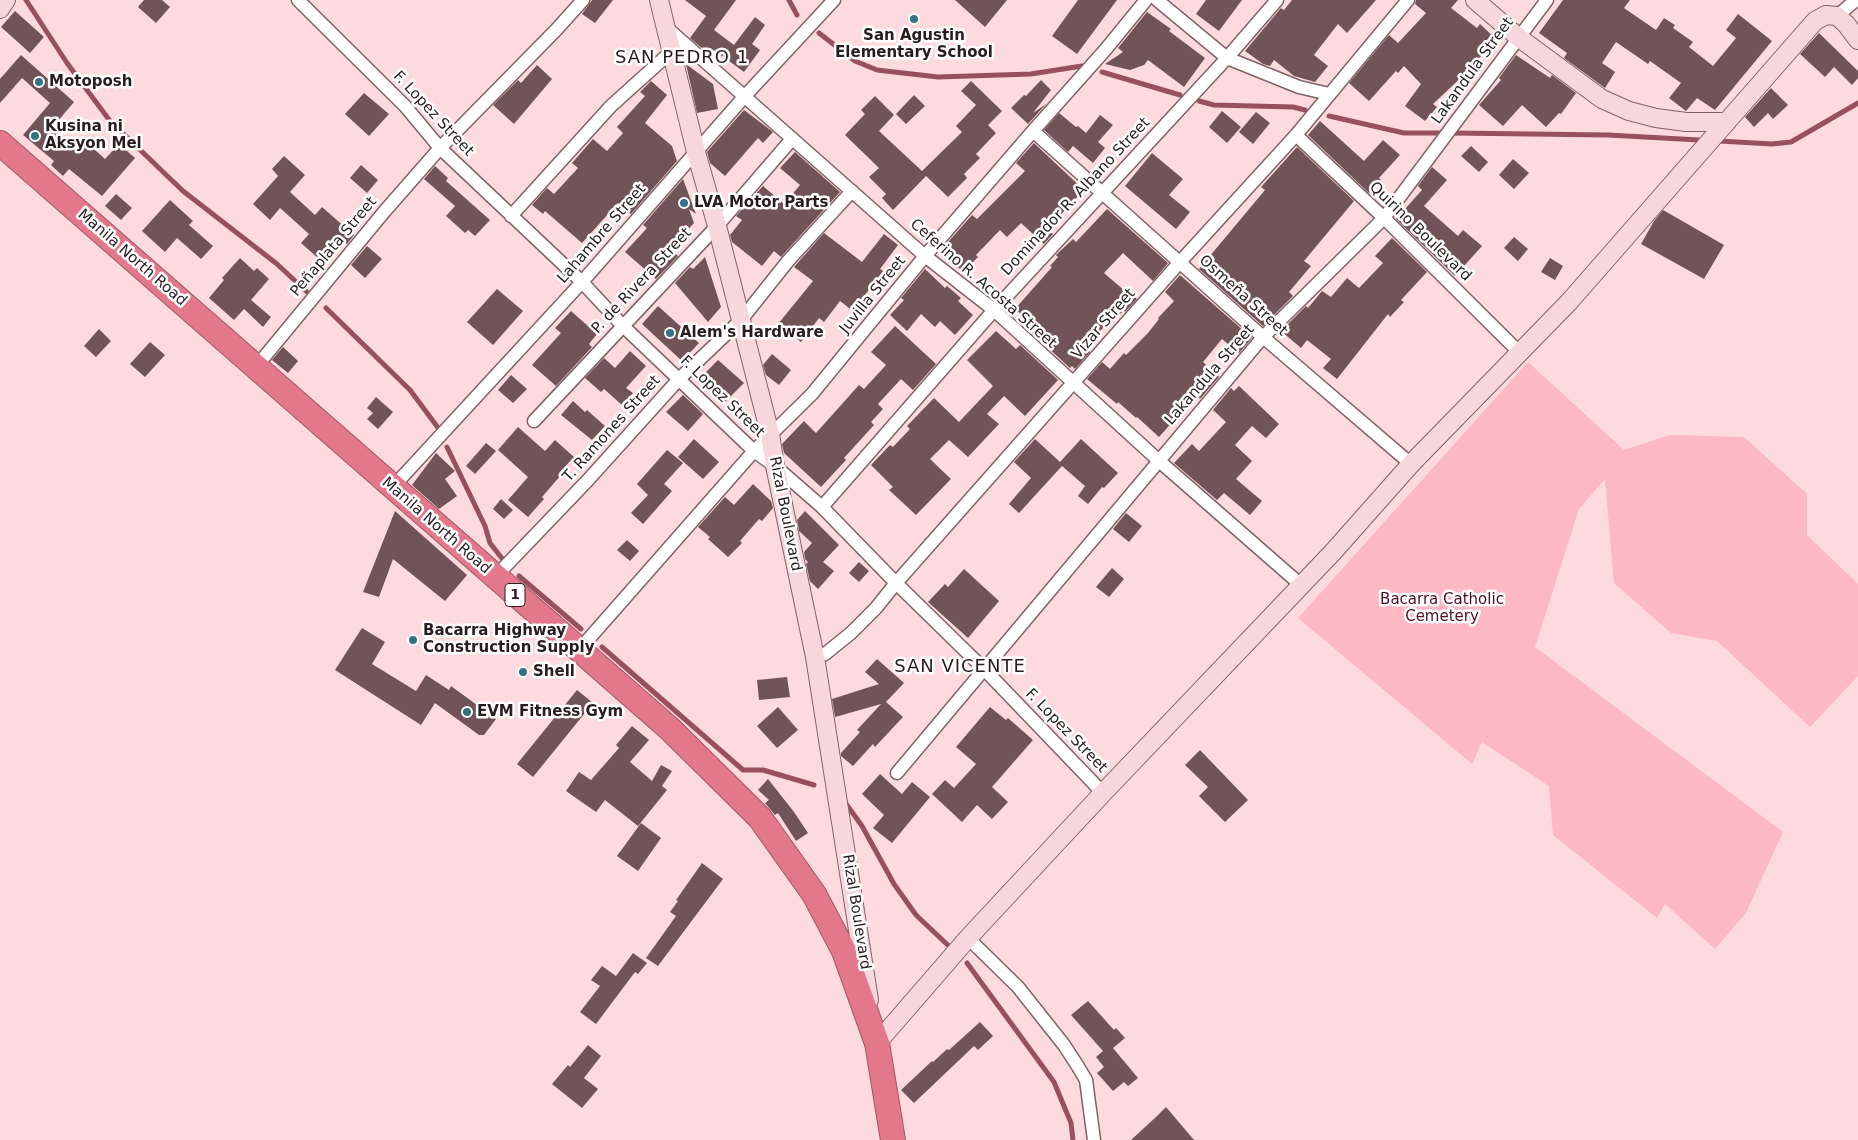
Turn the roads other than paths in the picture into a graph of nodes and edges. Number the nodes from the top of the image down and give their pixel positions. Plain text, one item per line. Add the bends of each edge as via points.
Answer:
1 (6, 0) edge
2 (298, 0) edge
3 (583, 0) edge
4 (659, 0) edge
5 (834, 0) edge
6 (1146, 0) edge
7 (1158, 0) edge
8 (1276, 0) edge
9 (1408, 0) edge
10 (1475, 0) edge
11 (1546, 0) edge
12 (1856, 0) edge
13 (0, 9) edge
14 (1837, 16) junction
15 (666, 28) junction
16 (1518, 37) junction
17 (1858, 40) edge
18 (672, 51) junction
19 (1228, 58) junction
20 (1329, 94) junction
21 (744, 98) junction
22 (1726, 122) junction
23 (1033, 131) junction
24 (1296, 135) junction
25 (792, 139) junction
26 (0, 143) edge
27 (440, 148) junction
28 (696, 152) junction
29 (852, 191) junction
30 (1102, 192) junction
31 (511, 216) junction
32 (1384, 218) junction
33 (717, 226) junction
34 (925, 256) junction
35 (1180, 262) junction
36 (582, 282) junction
37 (994, 310) junction
38 (741, 320) junction
39 (622, 325) junction
40 (1263, 338) junction
41 (1520, 353) junction
42 (256, 367) junction
43 (680, 378) junction
44 (1073, 384) junction
45 (534, 421) dead end
46 (770, 434) junction
47 (754, 451) junction
48 (1158, 460) junction
49 (1411, 464) junction
50 (774, 466) junction
51 (392, 488) junction
52 (822, 508) junction
53 (495, 577) junction
54 (896, 583) junction
55 (1301, 585) junction
56 (579, 650) junction
57 (815, 657) junction
58 (984, 669) junction
59 (896, 773) dead end
60 (1103, 793) junction
61 (968, 938) junction
62 (876, 1039) junction
63 (893, 1140) edge
64 (1094, 1140) edge

1 - 13 street
2 - 27 street, F. Lopez Street via 405,106
3 - 27 street, Peñaplata Street
4 - 15 street, Rizal Boulevard
5 - 21 street, Lahambre Street
6 - 23 street, Juvilla Street
7 - 19 street
8 - 19 street, Dominador R. Albano Street
9 - 20 street, Vizar Street
10 - 16 street
11 - 16 street, Lakandula Street
12 - 14 street
14 - 17 street
14 - 22 street via 1826,15 1815,21
15 - 18 street, Rizal Boulevard
15 - 21 street, Ceferino R. Acosta Street
16 - 22 street via 1602,99 1630,111 1686,122
16 - 32 street, Lakandula Street
18 - 28 street, Rizal Boulevard
18 - 31 street via 610,106
19 - 20 street via 1299,87
19 - 30 street, Dominador R. Albano Street
20 - 24 street, Vizar Street
21 - 25 street, Ceferino R. Acosta Street
21 - 28 street, Lahambre Street
22 - 41 street via 1570,302
23 - 30 street, Osmeña Street
23 - 34 street, Juvilla Street
24 - 32 street, Quirino Boulevard
24 - 35 street, Vizar Street
25 - 29 street, Ceferino R. Acosta Street
25 - 33 street, P. de Rivera Street
26 - 42 highway, Manila North Road / 1
27 - 31 street, F. Lopez Street
27 - 42 street, Peñaplata Street
28 - 33 street, Rizal Boulevard
28 - 36 street, Lahambre Street
29 - 34 street, Ceferino R. Acosta Street
29 - 38 street, T. Ramones Street via 788,260
30 - 35 street, Osmeña Street
30 - 37 street, Dominador R. Albano Street
31 - 36 street, F. Lopez Street
32 - 40 street, Lakandula Street
32 - 41 street, Quirino Boulevard
33 - 38 street, Rizal Boulevard
33 - 39 street, P. de Rivera Street
34 - 37 street, Ceferino R. Acosta Street
34 - 46 street, Juvilla Street via 812,394
35 - 40 street, Osmeña Street
35 - 44 street, Vizar Street
36 - 39 street, F. Lopez Street
36 - 51 street, Lahambre Street
37 - 44 street, Ceferino R. Acosta Street
37 - 52 street, Dominador R. Albano Street
38 - 43 street, T. Ramones Street
38 - 46 street, Rizal Boulevard
39 - 43 street, F. Lopez Street
39 - 45 street, P. de Rivera Street
40 - 48 street, Lakandula Street
40 - 49 street, Osmeña Street
41 - 49 street
42 - 51 highway, Manila North Road / 1
43 - 47 street, F. Lopez Street
43 - 53 street, T. Ramones Street
44 - 48 street, Ceferino R. Acosta Street
44 - 54 street, Vizar Street
46 - 47 street, Juvilla Street
46 - 50 street, Rizal Boulevard
47 - 50 street, F. Lopez Street
47 - 56 street, Juvilla Street
48 - 55 street, Ceferino R. Acosta Street
48 - 58 street, Lakandula Street
49 - 55 street
50 - 52 street, F. Lopez Street
50 - 57 street, Rizal Boulevard
51 - 53 highway, Manila North Road / 1
52 - 54 street, F. Lopez Street
53 - 56 highway, Manila North Road / 1
54 - 57 street, Vizar Street via 851,634 825,654
54 - 58 street, F. Lopez Street
55 - 60 street
56 - 62 highway, Manila North Road / 1 via 670,729 760,818 814,894 844,951
57 - 62 street, Rizal Boulevard
58 - 59 street, Lakandula Street
58 - 60 street, F. Lopez Street
60 - 61 street
61 - 62 street
61 - 64 street via 1018,986 1077,1065 1086,1080
62 - 63 highway, Manila North Road / 1

